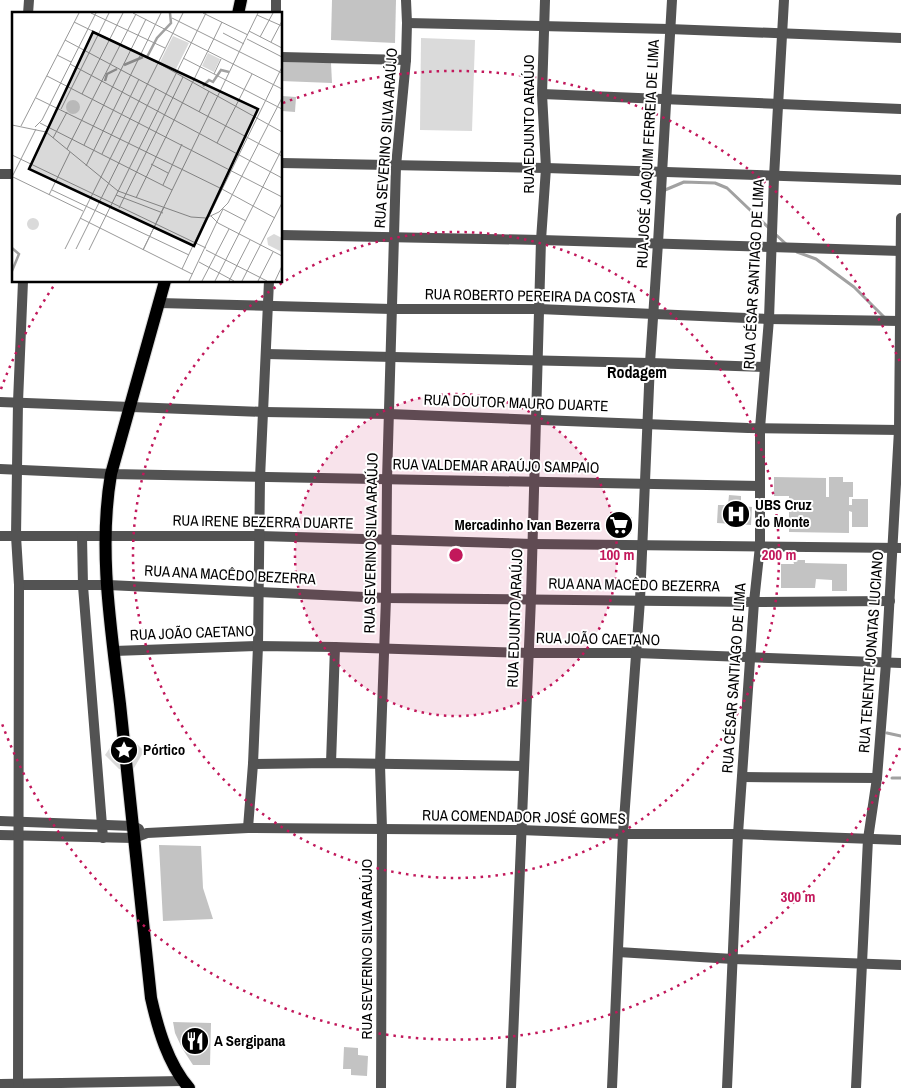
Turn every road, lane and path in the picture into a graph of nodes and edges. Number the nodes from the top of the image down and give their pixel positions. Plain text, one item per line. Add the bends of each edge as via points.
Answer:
1 (406, 0) edge
2 (545, 0) edge
3 (672, 0) edge
4 (784, 0) edge
5 (407, 23) junction
6 (544, 27) junction
7 (669, 29) junction
8 (782, 34) junction
9 (901, 38) edge
10 (282, 57) edge
11 (406, 60) junction
12 (542, 94) junction
13 (666, 100) junction
14 (778, 104) junction
15 (901, 109) edge
16 (282, 163) edge
17 (396, 166) junction
18 (546, 168) junction
19 (661, 173) junction
20 (774, 177) junction
21 (901, 180) edge
22 (901, 218) edge
23 (282, 235) edge
24 (394, 237) junction
25 (541, 240) junction
26 (658, 243) junction
27 (772, 248) junction
28 (900, 251) edge
29 (23, 282) edge
30 (165, 282) edge
31 (269, 282) edge
32 (159, 303) junction
33 (268, 306) junction
34 (392, 309) junction
35 (539, 310) junction
36 (654, 314) junction
37 (769, 319) junction
38 (901, 320) edge
39 (266, 354) junction
40 (390, 357) junction
41 (538, 360) junction
42 (650, 363) junction
43 (764, 367) junction
44 (0, 402) edge
45 (18, 402) junction
46 (130, 407) junction
47 (264, 412) junction
48 (389, 414) junction
49 (536, 419) junction
50 (648, 423) junction
51 (760, 428) junction
52 (900, 430) edge
53 (0, 469) edge
54 (18, 470) junction
55 (112, 474) junction
56 (260, 478) junction
57 (386, 480) junction
58 (535, 481) junction
59 (644, 483) junction
60 (760, 486) junction
61 (0, 536) edge
62 (16, 536) junction
63 (82, 536) junction
64 (105, 536) junction
65 (260, 536) junction
66 (387, 540) junction
67 (533, 544) junction
68 (643, 545) junction
69 (760, 546) junction
70 (897, 548) edge
71 (19, 585) junction
72 (108, 585) junction
73 (83, 586) junction
74 (260, 592) junction
75 (386, 598) junction
76 (531, 598) junction
77 (640, 600) junction
78 (890, 601) junction
79 (754, 602) junction
80 (258, 646) junction
81 (335, 647) junction
82 (384, 648) junction
83 (114, 651) junction
84 (529, 653) junction
85 (636, 653) junction
86 (750, 658) junction
87 (886, 662) junction
88 (901, 663) edge
89 (253, 764) junction
90 (331, 764) junction
91 (380, 765) junction
92 (524, 766) junction
93 (742, 777) junction
94 (878, 778) junction
95 (0, 821) edge
96 (20, 821) junction
97 (102, 825) junction
98 (248, 828) junction
99 (382, 829) junction
100 (520, 830) junction
101 (133, 832) junction
102 (623, 834) junction
103 (738, 834) junction
104 (0, 835) edge
105 (19, 835) junction
106 (104, 838) junction
107 (868, 839) junction
108 (901, 840) edge
109 (618, 952) junction
110 (733, 959) junction
111 (863, 963) junction
112 (901, 965) edge
113 (0, 1084) edge
114 (186, 1085) edge
115 (18, 1086) edge
116 (381, 1088) edge
117 (511, 1088) edge
118 (612, 1088) edge
119 (727, 1088) edge
120 (856, 1088) edge

1 - 5 street, RUA SEVERINO SILVA ARAÚJO
2 - 6 street, RUA EDJUNTO ARAÚJO
3 - 7 street, RUA JOSÉ JOAQUIM FERREIA DE LIMA
4 - 8 street, RUA CÉSAR SANTIAGO DE LIMA
5 - 6 street
5 - 11 street, RUA SEVERINO SILVA ARAÚJO
6 - 7 street
6 - 12 street, RUA EDJUNTO ARAÚJO
7 - 8 street
7 - 13 street, RUA JOSÉ JOAQUIM FERREIA DE LIMA
8 - 9 street
8 - 14 street, RUA CÉSAR SANTIAGO DE LIMA
10 - 11 street
11 - 17 street, RUA SEVERINO SILVA ARAÚJO
12 - 13 street
12 - 18 street, RUA EDJUNTO ARAÚJO
13 - 14 street
13 - 19 street, RUA JOSÉ JOAQUIM FERREIA DE LIMA
14 - 15 street
14 - 20 street, RUA CÉSAR SANTIAGO DE LIMA
16 - 17 street
17 - 18 street
17 - 24 street, RUA SEVERINO SILVA ARAÚJO
18 - 19 street
18 - 25 street, RUA EDJUNTO ARAÚJO
19 - 20 street
19 - 26 street, RUA JOSÉ JOAQUIM FERREIA DE LIMA
20 - 21 street
20 - 27 street, RUA CÉSAR SANTIAGO DE LIMA
22 - 28 street, RUA TENENTE JONATAS LUCIANO
23 - 24 street
24 - 25 street
24 - 34 street, RUA SEVERINO SILVA ARAÚJO
25 - 26 street
25 - 35 street, RUA EDJUNTO ARAÚJO
26 - 27 street
26 - 36 street, RUA JOSÉ JOAQUIM FERREIA DE LIMA
27 - 28 street
27 - 37 street, RUA CÉSAR SANTIAGO DE LIMA
28 - 38 street, RUA TENENTE JONATAS LUCIANO
29 - 45 street
30 - 32 main road
31 - 33 street
32 - 33 street, RUA ROBERTO PEREIRA DA COSTA
32 - 46 main road
33 - 34 street, RUA ROBERTO PEREIRA DA COSTA
33 - 39 street
34 - 35 street, RUA ROBERTO PEREIRA DA COSTA
34 - 40 street, RUA SEVERINO SILVA ARAÚJO
35 - 36 street, RUA ROBERTO PEREIRA DA COSTA
35 - 41 street, RUA EDJUNTO ARAÚJO
36 - 37 street, RUA ROBERTO PEREIRA DA COSTA
36 - 42 street, RUA JOSÉ JOAQUIM FERREIA DE LIMA
37 - 38 street, RUA ROBERTO PEREIRA DA COSTA
37 - 43 street, RUA CÉSAR SANTIAGO DE LIMA
38 - 52 street, RUA TENENTE JONATAS LUCIANO
39 - 40 street
39 - 47 street
40 - 41 street
40 - 48 street, RUA SEVERINO SILVA ARAÚJO
41 - 42 street
41 - 49 street, RUA EDJUNTO ARAÚJO
42 - 43 street
42 - 50 street, RUA JOSÉ JOAQUIM FERREIA DE LIMA
43 - 51 street, RUA CÉSAR SANTIAGO DE LIMA
44 - 45 street, RUA DOUTOR MAURO DUARTE
45 - 46 street, RUA DOUTOR MAURO DUARTE
45 - 54 street
46 - 47 street, RUA DOUTOR MAURO DUARTE
46 - 55 main road
47 - 48 street, RUA DOUTOR MAURO DUARTE
47 - 56 street
48 - 49 street, RUA DOUTOR MAURO DUARTE
48 - 57 street, RUA SEVERINO SILVA ARAÚJO
49 - 50 street, RUA DOUTOR MAURO DUARTE
49 - 58 street, RUA EDJUNTO ARAÚJO
50 - 51 street, RUA DOUTOR MAURO DUARTE
50 - 59 street, RUA JOSÉ JOAQUIM FERREIA DE LIMA
51 - 52 street, RUA DOUTOR MAURO DUARTE
51 - 60 street, RUA CÉSAR SANTIAGO DE LIMA
52 - 70 street, RUA TENENTE JONATAS LUCIANO
53 - 54 street, RUA VALDEMAR ARAÚJO SAMPAIO
54 - 55 street, RUA VALDEMAR ARAÚJO SAMPAIO
54 - 62 street
55 - 56 street, RUA VALDEMAR ARAÚJO SAMPAIO
55 - 64 main road via 106,503
56 - 57 street, RUA VALDEMAR ARAÚJO SAMPAIO
56 - 65 street
57 - 58 street, RUA VALDEMAR ARAÚJO SAMPAIO
57 - 66 street, RUA SEVERINO SILVA ARAÚJO
58 - 59 street, RUA VALDEMAR ARAÚJO SAMPAIO
58 - 67 street, RUA EDJUNTO ARAÚJO
59 - 60 street, RUA VALDEMAR ARAÚJO SAMPAIO
59 - 68 street, RUA JOSÉ JOAQUIM FERREIA DE LIMA
60 - 69 street, RUA CÉSAR SANTIAGO DE LIMA
61 - 62 street, RUA IRENE BEZERRA DUARTE
62 - 63 street, RUA IRENE BEZERRA DUARTE
62 - 71 street
63 - 64 street, RUA IRENE BEZERRA DUARTE
63 - 73 street
64 - 65 street, RUA IRENE BEZERRA DUARTE
64 - 72 main road
65 - 66 street, RUA IRENE BEZERRA DUARTE
65 - 74 street
66 - 67 street, RUA IRENE BEZERRA DUARTE
66 - 75 street, RUA SEVERINO SILVA ARAÚJO
67 - 68 street, RUA IRENE BEZERRA DUARTE
67 - 76 street, RUA EDJUNTO ARAÚJO
68 - 69 street, RUA IRENE BEZERRA DUARTE
68 - 77 street, RUA JOSÉ JOAQUIM FERREIA DE LIMA
69 - 70 street, RUA IRENE BEZERRA DUARTE
69 - 79 street, RUA CÉSAR SANTIAGO DE LIMA
70 - 78 street, RUA TENENTE JONATAS LUCIANO
71 - 73 street, RUA ANA MACÊDO BEZERRA
71 - 96 street
72 - 73 street, RUA ANA MACÊDO BEZERRA
72 - 74 street, RUA ANA MACÊDO BEZERRA
72 - 83 main road
73 - 97 street
74 - 75 street, RUA ANA MACÊDO BEZERRA
74 - 80 street
75 - 76 street, RUA ANA MACÊDO BEZERRA
75 - 82 street, RUA SEVERINO SILVA ARAÚJO
76 - 77 street, RUA ANA MACÊDO BEZERRA
76 - 84 street, RUA EDJUNTO ARAÚJO
77 - 79 street, RUA ANA MACÊDO BEZERRA
77 - 85 street, RUA JOSÉ JOAQUIM FERREIA DE LIMA
78 - 79 street, RUA ANA MACÊDO BEZERRA
78 - 87 street, RUA TENENTE JONATAS LUCIANO
79 - 86 street, RUA CÉSAR SANTIAGO DE LIMA
80 - 81 street, RUA JOÃO CAETANO
80 - 83 street, RUA JOÃO CAETANO
80 - 89 street
81 - 82 street, RUA JOÃO CAETANO
81 - 90 street
82 - 84 street, RUA JOÃO CAETANO
82 - 91 street, RUA SEVERINO SILVA ARAÚJO
83 - 101 main road
84 - 85 street, RUA JOÃO CAETANO
84 - 92 street, RUA EDJUNTO ARAÚJO
85 - 86 street, RUA JOÃO CAETANO
85 - 102 street, RUA JOSÉ JOAQUIM FERREIA DE LIMA
86 - 87 street, RUA JOÃO CAETANO
86 - 93 street, RUA CÉSAR SANTIAGO DE LIMA
87 - 88 street, RUA JOÃO CAETANO
87 - 94 street, RUA TENENTE JONATAS LUCIANO
89 - 90 street
89 - 98 street
90 - 91 street
91 - 92 street
91 - 99 street, RUA SEVERINO SILVA ARAÚJO
92 - 100 street, RUA EDJUNTO ARAÚJO
93 - 94 street
93 - 103 street, RUA CÉSAR SANTIAGO DE LIMA
94 - 107 street, RUA TENENTE JONATAS LUCIANO
95 - 96 street
96 - 97 street
96 - 105 street
97 - 101 street
97 - 106 street
98 - 99 street, RUA COMENDADOR JOSÉ GOMES
98 - 101 street, RUA COMENDADOR JOSÉ GOMES
99 - 100 street, RUA COMENDADOR JOSÉ GOMES
99 - 116 street, RUA SEVERINO SILVA ARAÚJO
100 - 102 street, RUA COMENDADOR JOSÉ GOMES
100 - 117 street, RUA EDJUNTO ARAÚJO
101 - 106 street
101 - 114 main road via 156,1023
102 - 103 street, RUA COMENDADOR JOSÉ GOMES
102 - 109 street, RUA JOSÉ JOAQUIM FERREIA DE LIMA
103 - 107 street, RUA COMENDADOR JOSÉ GOMES
103 - 110 street, RUA CÉSAR SANTIAGO DE LIMA
104 - 105 street
105 - 106 street
105 - 115 street
107 - 108 street, RUA COMENDADOR JOSÉ GOMES
107 - 111 street, RUA TENENTE JONATAS LUCIANO
109 - 110 street
109 - 118 street, RUA JOSÉ JOAQUIM FERREIA DE LIMA
110 - 111 street
110 - 119 street, RUA CÉSAR SANTIAGO DE LIMA
111 - 112 street
111 - 120 street, RUA TENENTE JONATAS LUCIANO
113 - 115 street
114 - 115 street

